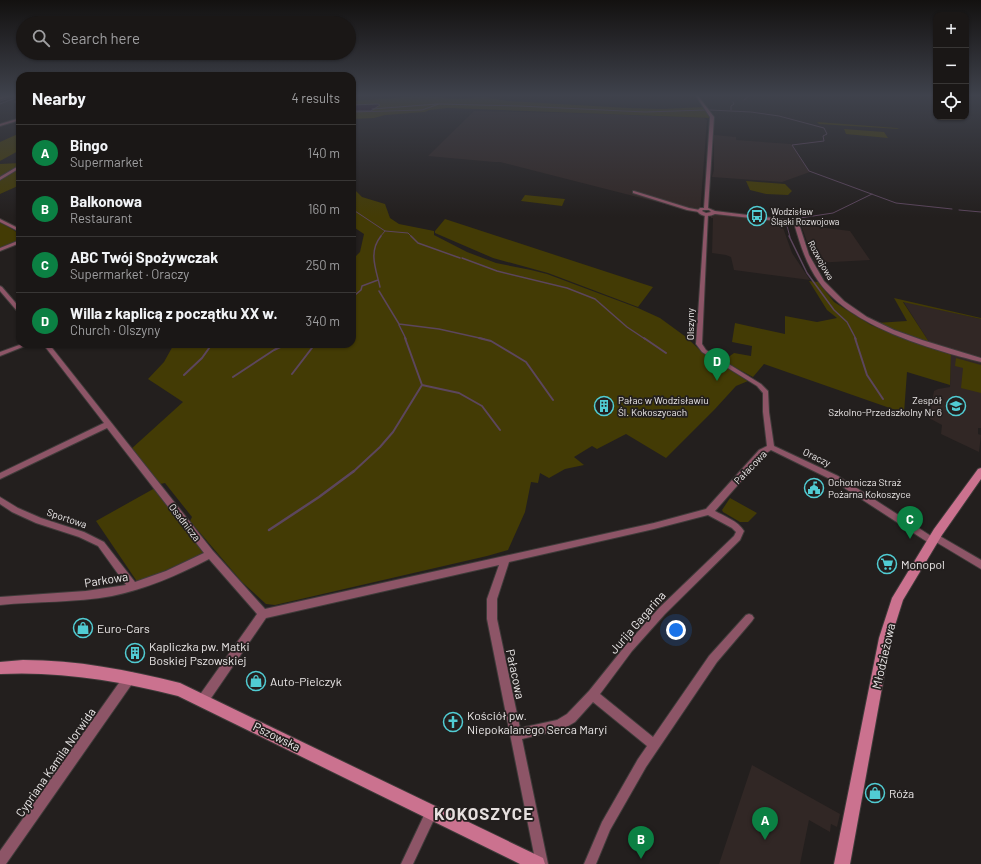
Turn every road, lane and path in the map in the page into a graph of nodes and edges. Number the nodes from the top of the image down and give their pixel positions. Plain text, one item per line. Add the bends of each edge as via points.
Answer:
1 (711, 136) edge
2 (16, 169) edge
3 (0, 179) edge
4 (634, 192) dead end
5 (706, 209) junction
6 (699, 210) junction
7 (714, 212) junction
8 (706, 214) junction
9 (0, 220) edge
10 (16, 229) edge
11 (16, 244) edge
12 (0, 250) edge
13 (0, 288) edge
14 (16, 306) edge
15 (16, 348) edge
16 (49, 348) edge
17 (0, 354) edge
18 (981, 360) edge
19 (109, 424) junction
20 (771, 447) junction
21 (981, 472) edge
22 (0, 476) edge
23 (0, 500) edge
24 (709, 512) junction
25 (934, 539) junction
26 (210, 554) junction
27 (505, 560) junction
28 (981, 565) edge
29 (133, 587) junction
30 (0, 600) edge
31 (263, 614) junction
32 (750, 618) dead end
33 (0, 668) edge
34 (131, 677) junction
35 (593, 695) junction
36 (203, 700) junction
37 (515, 735) junction
38 (655, 745) junction
39 (431, 813) junction
40 (0, 862) edge
41 (407, 864) edge
42 (537, 864) edge
43 (542, 864) edge
44 (590, 864) edge
45 (842, 864) edge

1 - 5 street
2 - 3 street
4 - 6 street
5 - 6 street
5 - 7 street
6 - 8 street
7 - 8 street
7 - 18 street, Rozwojowa via 796,222 800,242 813,270 830,293 847,308 890,330
8 - 20 street, Olszyny via 699,344 704,351 766,392
9 - 10 street
11 - 12 street
13 - 14 street
15 - 17 street
16 - 19 street, Osadnicza
19 - 22 street
19 - 26 street, Osadnicza
20 - 24 street, Pałacowa via 762,452
20 - 25 street, Oraczy via 835,478
21 - 25 main road, Młodzieżowa
23 - 29 street, Sportowa via 39,521 81,534 100,544
24 - 27 street
24 - 35 street, Jurija Gagarina via 735,526 740,531 737,538 662,610
25 - 28 street, Oraczy
25 - 45 main road, Młodzieżowa via 898,598 884,638
26 - 29 street, Parkowa via 168,575
26 - 31 street, Osadnicza
27 - 31 street
27 - 37 street, Pałacowa via 492,599 492,619
29 - 30 street, Parkowa via 98,594
31 - 36 street
32 - 38 street via 713,659
33 - 34 main road, Pszowska via 92,669
34 - 36 main road, Pszowska via 180,690
34 - 40 street, Cypriana Kamila Norwida
35 - 37 street, Jurija Gagarina via 571,718 559,725
35 - 38 street
36 - 39 main road, Pszowska
37 - 43 street, Pałacowa
38 - 44 street via 606,826
39 - 41 street
39 - 42 main road, Pszowska

